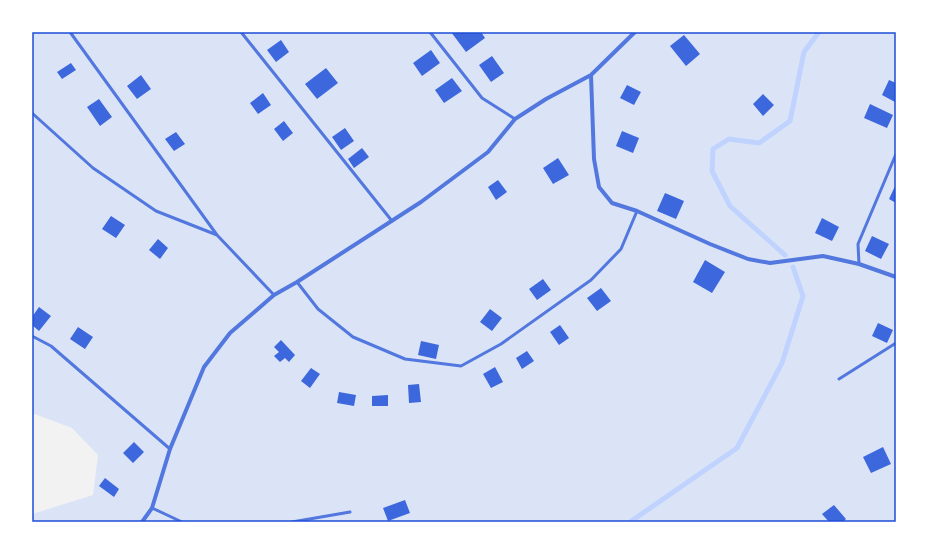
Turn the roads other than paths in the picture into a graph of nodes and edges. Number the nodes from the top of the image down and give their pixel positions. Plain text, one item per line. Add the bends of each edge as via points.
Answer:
1 (70, 32) edge
2 (241, 32) edge
3 (430, 32) edge
4 (635, 32) edge
5 (591, 75) junction
6 (32, 113) edge
7 (515, 119) junction
8 (896, 154) edge
9 (637, 211) junction
10 (392, 221) junction
11 (217, 235) junction
12 (859, 264) junction
13 (896, 277) edge
14 (297, 282) junction
15 (274, 295) junction
16 (32, 336) edge
17 (896, 343) edge
18 (839, 379) dead end
19 (170, 448) junction
20 (152, 508) junction
21 (350, 512) dead end
22 (142, 522) edge
23 (182, 522) edge
24 (292, 522) edge

1 - 11 lane
2 - 10 lane
3 - 7 lane via 482,98
4 - 5 street
5 - 7 street
5 - 9 street via 594,159 599,187 612,203
6 - 11 lane via 93,168 156,211
7 - 10 street via 488,152 422,202
8 - 12 lane via 858,244
9 - 12 street via 748,259 770,263 823,256
9 - 14 lane via 621,249 591,280 501,344 461,366 405,359 353,337 318,309
10 - 14 street
11 - 15 lane
12 - 13 street
14 - 15 street
15 - 19 street via 230,333 204,367
16 - 19 lane via 51,346
17 - 18 lane
19 - 20 street
20 - 22 street
20 - 23 lane
21 - 24 lane

